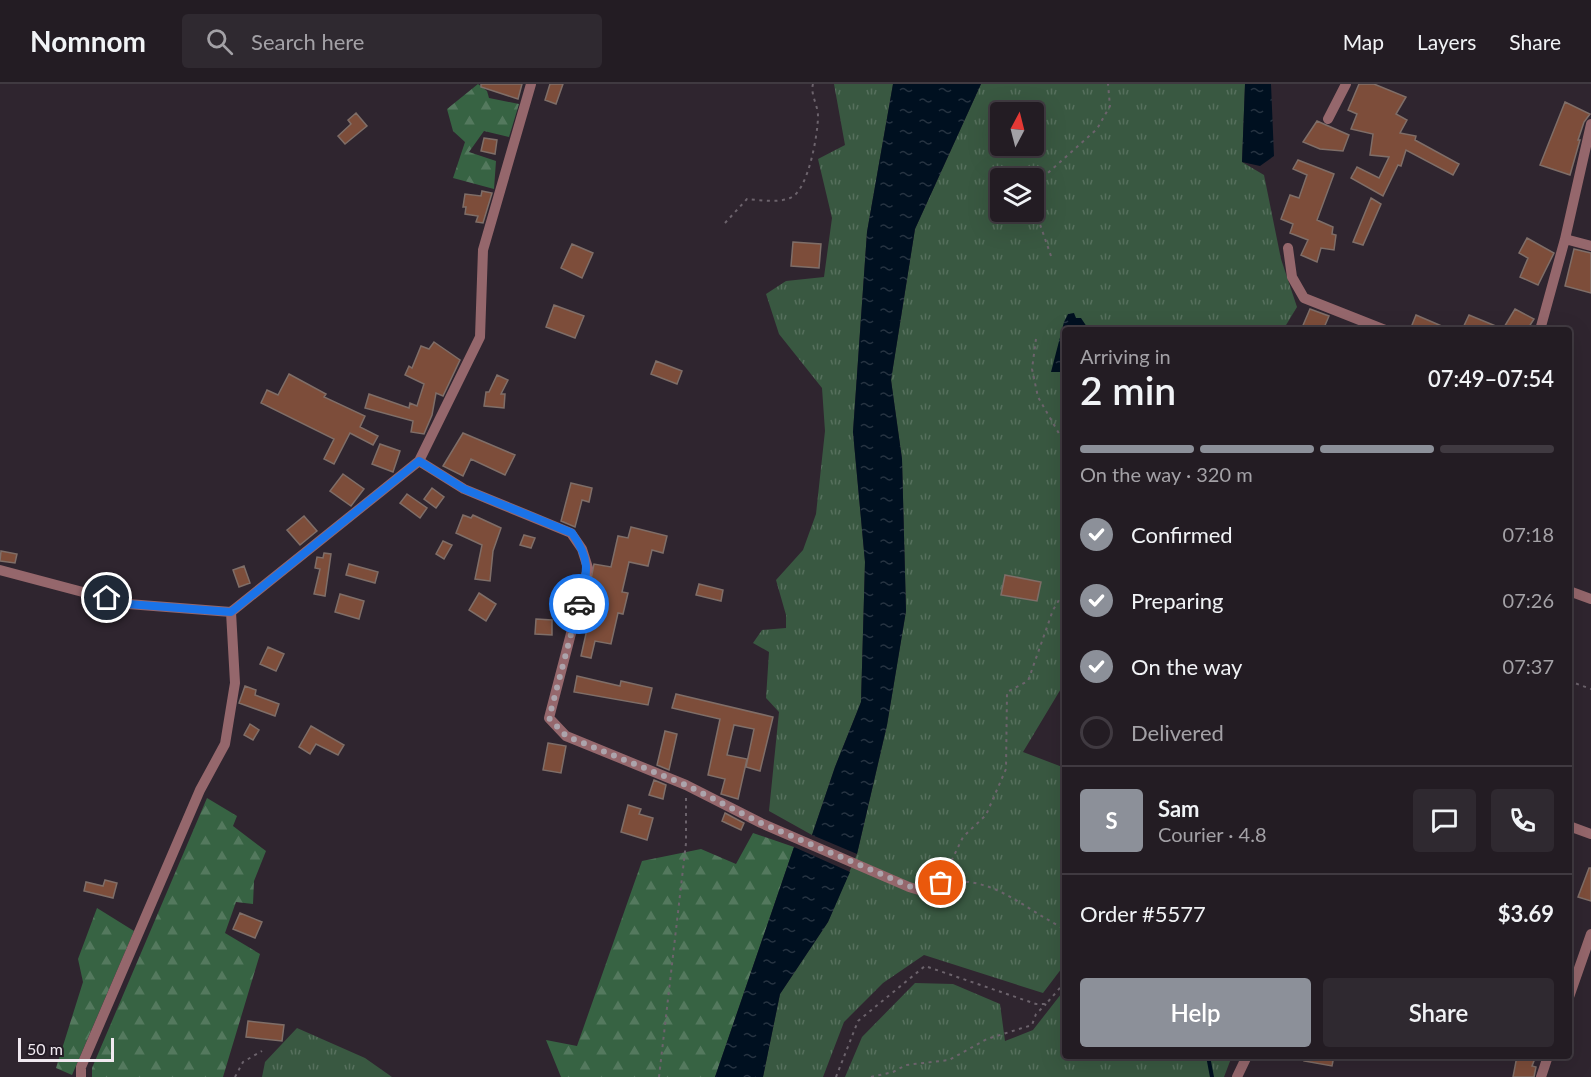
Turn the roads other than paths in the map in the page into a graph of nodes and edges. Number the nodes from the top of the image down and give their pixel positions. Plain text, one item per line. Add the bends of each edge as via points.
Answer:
1 (531, 84) edge
2 (1346, 84) edge
3 (1328, 119) dead end
4 (1591, 124) edge
5 (1565, 239) junction
6 (1591, 246) edge
7 (1288, 248) dead end
8 (1377, 327) edge
9 (1541, 327) edge
10 (419, 461) junction
11 (0, 570) edge
12 (1572, 592) edge
13 (1591, 599) edge
14 (231, 612) junction
15 (1572, 827) edge
16 (1591, 834) edge
17 (941, 883) road end
18 (1591, 934) edge
19 (1572, 988) edge
20 (1246, 1059) edge
21 (1547, 1059) edge
22 (81, 1077) edge
23 (1237, 1077) edge
24 (1541, 1077) edge

1 - 10 street via 483,250 480,337
2 - 3 street
4 - 5 street
5 - 6 street
5 - 9 street
7 - 8 street via 1292,277 1304,298
10 - 14 street
10 - 17 street via 464,489 572,533 582,549 588,568 549,718 566,736 686,785 761,823 909,886 929,893
11 - 14 street via 128,604
12 - 13 street
14 - 22 street via 235,683 225,744 200,790 81,1067
15 - 16 street
18 - 19 street
20 - 23 street
21 - 24 street

